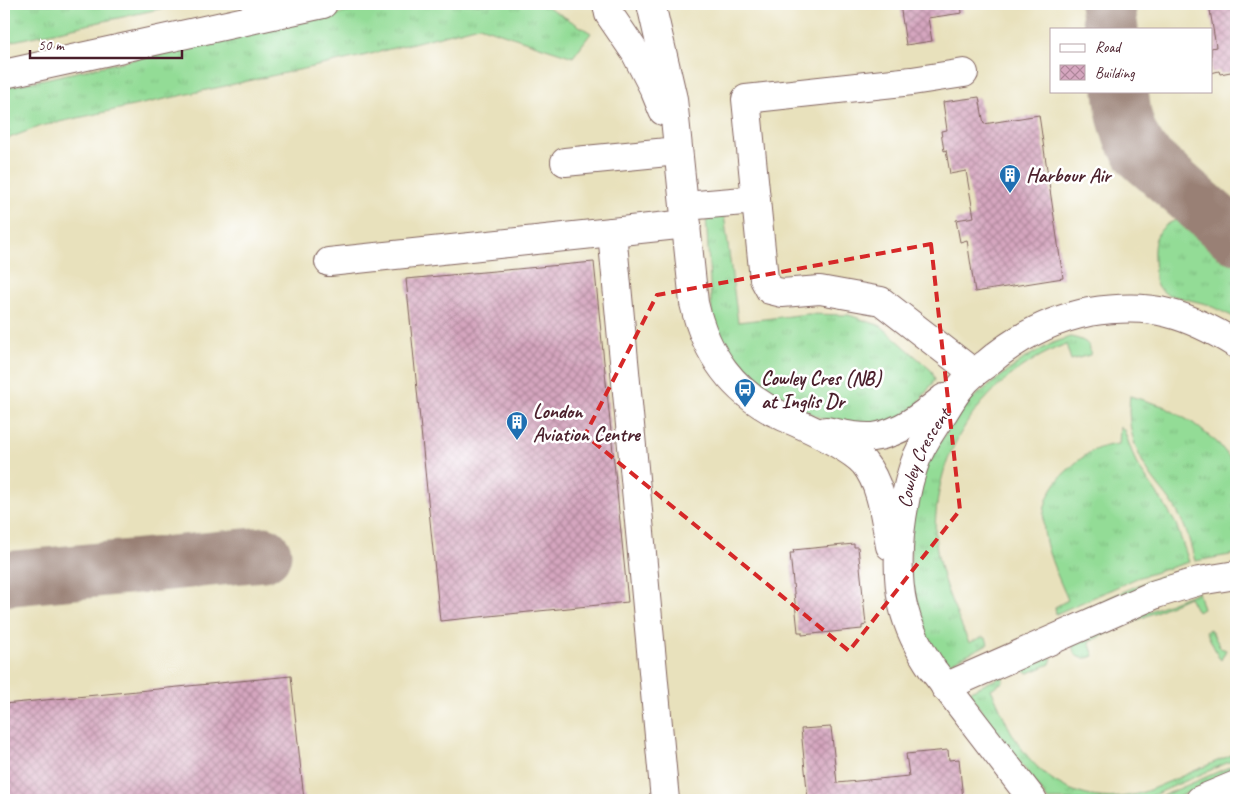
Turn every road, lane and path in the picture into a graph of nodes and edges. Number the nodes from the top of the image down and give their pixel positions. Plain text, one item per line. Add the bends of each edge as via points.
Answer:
1 (323, 4) edge
2 (589, 4) edge
3 (607, 4) edge
4 (651, 4) edge
5 (621, 34) junction
6 (964, 73) dead end
7 (4, 74) edge
8 (677, 148) junction
9 (565, 162) dead end
10 (756, 200) junction
11 (686, 215) junction
12 (612, 232) junction
13 (329, 262) dead end
14 (1236, 344) edge
15 (968, 378) junction
16 (810, 428) junction
17 (1236, 575) edge
18 (900, 594) junction
19 (946, 687) junction
20 (1236, 785) edge
21 (665, 800) edge
22 (1033, 800) edge
23 (1200, 800) edge

1 - 7 street
2 - 5 street
3 - 5 street
4 - 8 street via 673,99
5 - 8 street via 646,72
6 - 10 street via 746,99
8 - 9 street
8 - 11 street
10 - 11 street
10 - 15 street via 764,279 770,290 782,293 820,290 881,301
11 - 12 street
11 - 16 street via 694,303 700,326 718,363 744,392 760,404
12 - 13 street
12 - 21 street
14 - 15 street, Cowley Crescent via 1195,322 1167,313 1140,308 1101,310 1033,330
15 - 16 street via 918,419 886,434 856,436
15 - 18 street, Cowley Crescent via 931,430 909,482 902,509
16 - 18 street via 854,454 872,476 883,509
17 - 19 street via 1199,581 1156,594
18 - 19 street, Cowley Crescent via 910,631 921,653
19 - 22 street, Cowley Crescent
20 - 23 street

